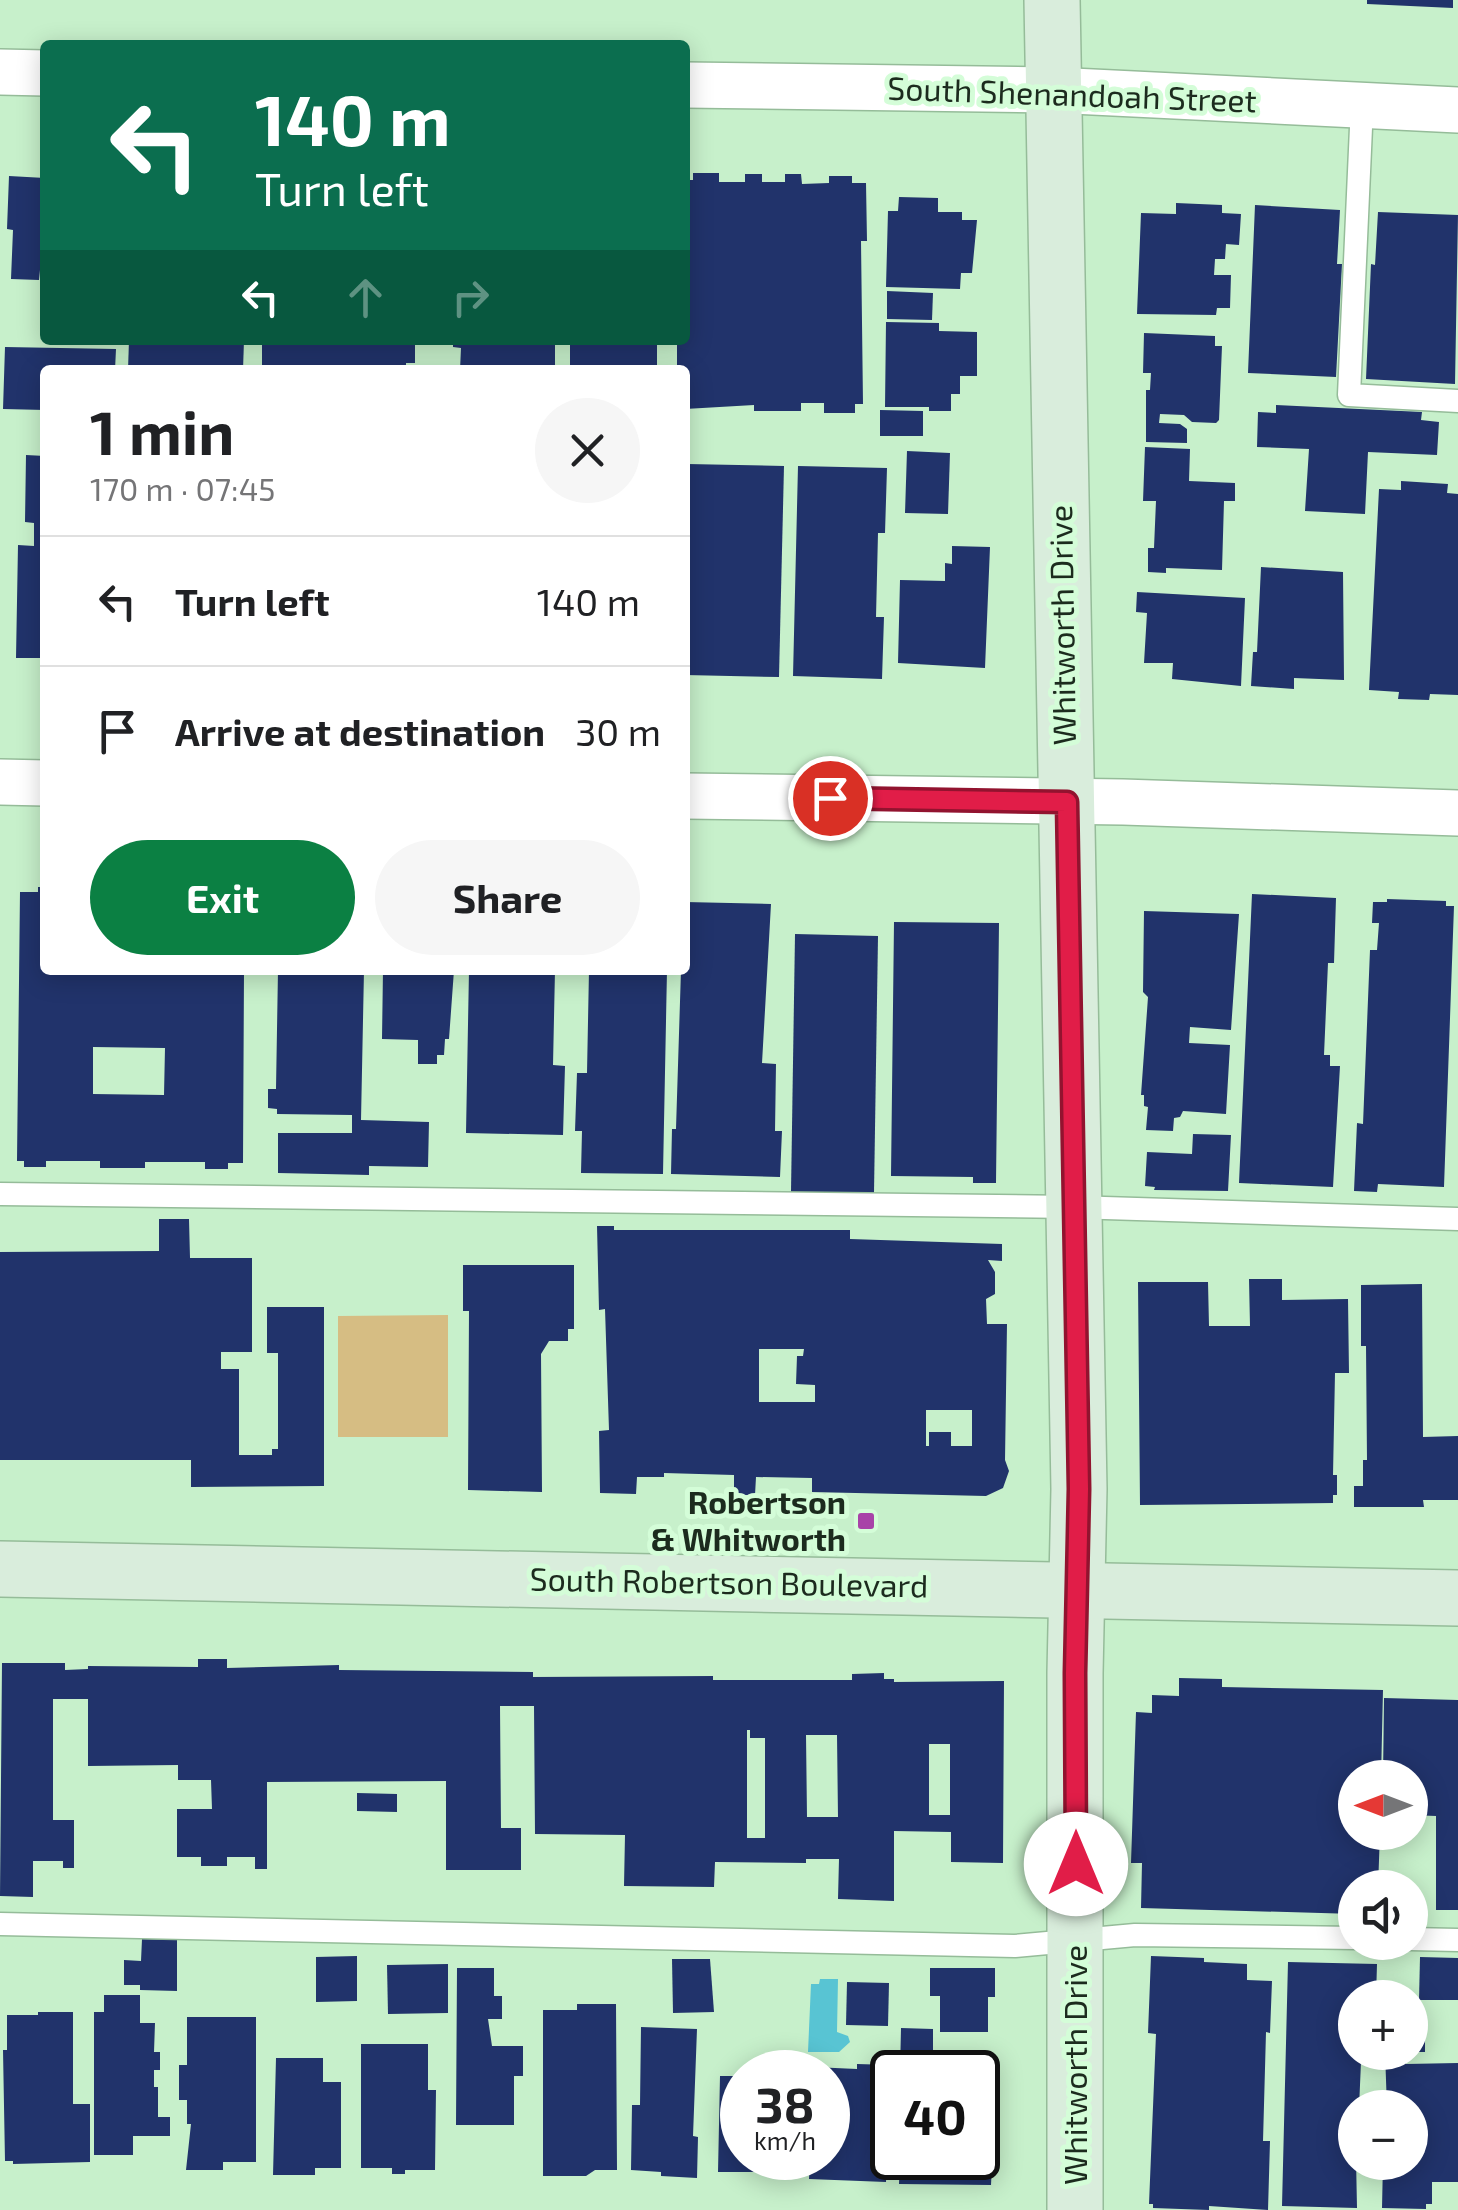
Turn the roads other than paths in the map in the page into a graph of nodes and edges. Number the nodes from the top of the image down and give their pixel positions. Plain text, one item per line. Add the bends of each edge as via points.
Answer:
1 (1052, 0) edge
2 (0, 72) edge
3 (40, 73) edge
4 (690, 85) edge
5 (1052, 90) junction
6 (1362, 105) junction
7 (1458, 110) edge
8 (1458, 401) edge
9 (0, 782) edge
10 (40, 783) edge
11 (690, 796) edge
12 (1067, 802) junction
13 (1458, 812) edge
14 (0, 1194) edge
15 (1074, 1206) junction
16 (1458, 1219) edge
17 (0, 1570) edge
18 (1077, 1588) junction
19 (1458, 1598) edge
20 (0, 1924) edge
21 (1338, 1938) edge
22 (1428, 1939) edge
23 (1458, 1940) edge
24 (1077, 1942) junction
25 (1075, 2210) edge

1 - 5 street, Whitworth Drive
2 - 3 street
4 - 5 street, South Shenandoah Street
5 - 6 street, South Shenandoah Street
5 - 12 street, Whitworth Drive
6 - 7 street, South Shenandoah Street
6 - 8 lane via 1349,395
9 - 10 street
11 - 12 street
12 - 13 street
12 - 15 street, Whitworth Drive
14 - 15 lane
15 - 16 lane
15 - 18 street, Whitworth Drive
17 - 18 street, South Robertson Boulevard
18 - 19 street, South Robertson Boulevard
18 - 24 street, Whitworth Drive
20 - 24 lane via 1015,1946
21 - 24 lane via 1135,1935
22 - 23 lane
24 - 25 street, Whitworth Drive

